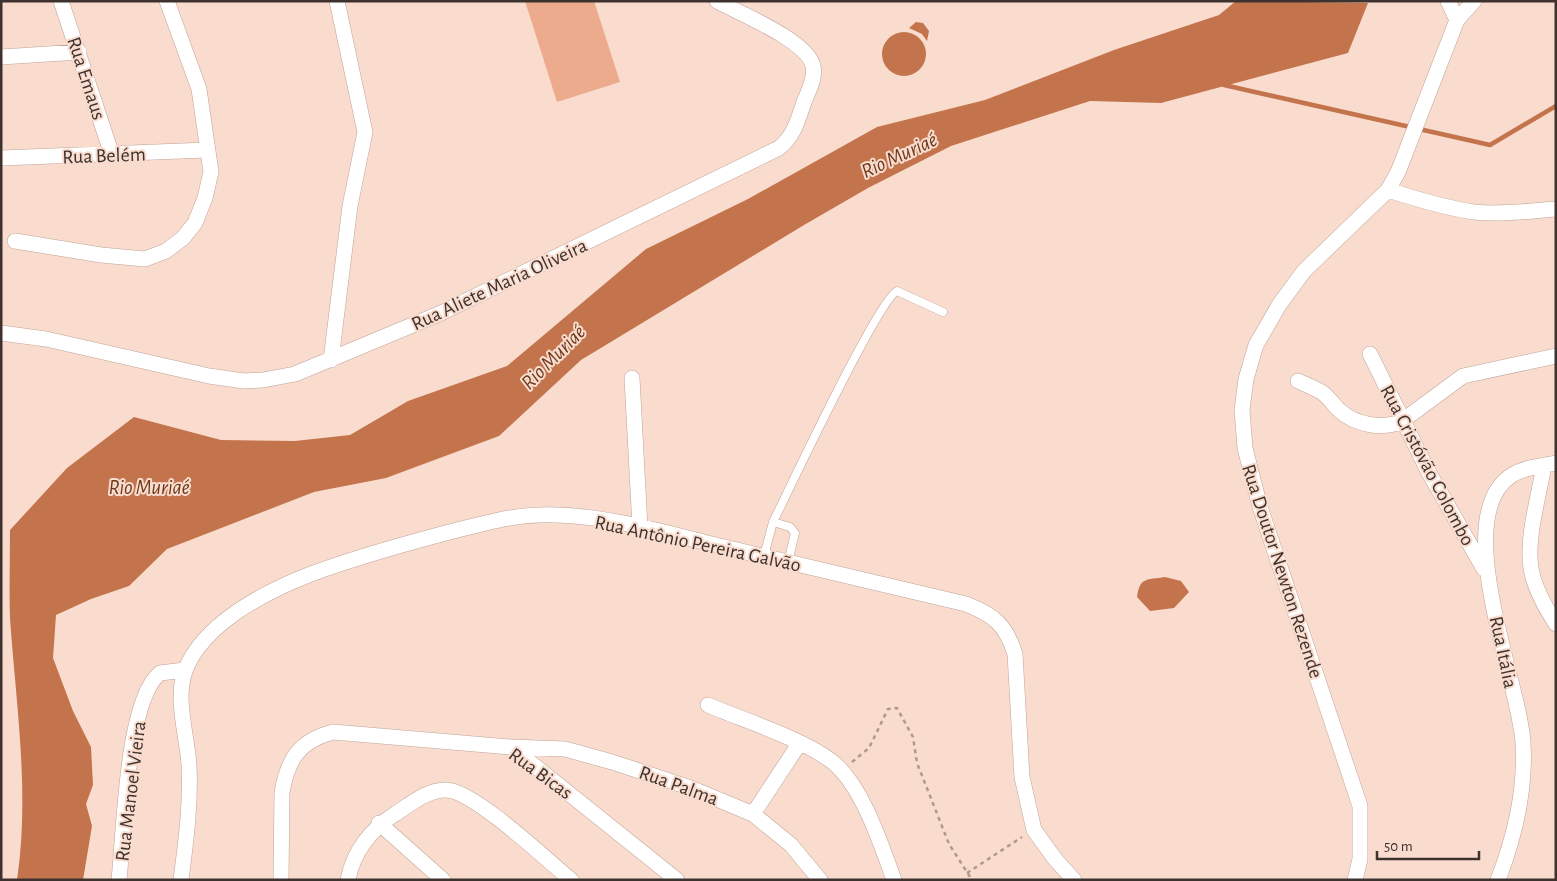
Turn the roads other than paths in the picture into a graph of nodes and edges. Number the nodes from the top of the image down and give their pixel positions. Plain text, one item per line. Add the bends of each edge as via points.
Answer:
1 (61, 1) edge
2 (167, 1) edge
3 (337, 1) edge
4 (717, 1) edge
5 (1448, 1) edge
6 (1474, 1) edge
7 (1457, 20) junction
8 (79, 52) junction
9 (1, 58) edge
10 (208, 150) junction
11 (112, 155) junction
12 (1, 158) edge
13 (1388, 190) junction
14 (1556, 209) edge
15 (15, 241) dead end
16 (943, 312) dead end
17 (1, 333) edge
18 (1556, 350) edge
19 (1370, 354) dead end
20 (1548, 358) edge
21 (331, 360) junction
22 (632, 378) dead end
23 (1298, 380) dead end
24 (1402, 421) junction
25 (1550, 464) edge
26 (774, 522) junction
27 (640, 527) junction
28 (764, 556) junction
29 (788, 562) junction
30 (1488, 575) junction
31 (1556, 624) edge
32 (185, 670) junction
33 (708, 705) dead end
34 (799, 744) junction
35 (511, 747) junction
36 (753, 814) junction
37 (379, 823) junction
38 (119, 880) edge
39 (181, 880) edge
40 (282, 880) edge
41 (348, 880) edge
42 (443, 880) edge
43 (571, 880) edge
44 (677, 880) edge
45 (820, 880) edge
46 (894, 880) edge
47 (1074, 880) edge
48 (1356, 880) edge
49 (1498, 880) edge

1 - 8 street, Rua Emaus
2 - 10 street via 199,90
3 - 21 street via 365,132 350,206
4 - 21 street, Rua Aliete Maria Oliveira via 786,38 810,58 813,77 793,132 786,142 439,314
5 - 7 street
6 - 7 street
7 - 13 street, Rua Doutor Newton Rezende
8 - 9 street
8 - 11 street, Rua Emaus
10 - 11 street, Rua Belém
10 - 15 street via 210,172 195,223 166,251 144,259
11 - 12 street, Rua Belém
13 - 14 street via 1474,212
13 - 48 street, Rua Doutor Newton Rezende via 1304,272 1279,305 1256,345 1246,379 1242,410 1245,448 1260,507 1360,806 1360,859
16 - 26 lane via 897,290 890,295
17 - 21 street, Rua Aliete Maria Oliveira via 46,339 244,381 295,374
18 - 20 street
19 - 24 street, Rua Cristóvão Colombo
20 - 24 street via 1463,376
22 - 27 street
23 - 24 street via 1324,394 1356,422 1382,425
24 - 30 street, Rua Cristóvão Colombo
25 - 30 street, Rua Itália via 1526,468 1511,475 1501,486 1491,505 1484,545
25 - 31 street via 1530,548 1536,589
26 - 28 lane
26 - 29 lane via 795,532
27 - 28 street, Rua Antônio Pereira Galvão
27 - 32 street, Rua Antônio Pereira Galvão via 540,515 494,520 361,556 281,586 241,608 216,628
28 - 29 street, Rua Antônio Pereira Galvão
29 - 47 street, Rua Antônio Pereira Galvão via 966,604 992,616 1001,625 1010,636 1015,654 1022,777 1034,830
30 - 49 street, Rua Itália via 1523,741 1518,820
32 - 38 street, Rua Manoel Vieira via 160,673 150,684 142,703 123,810
32 - 39 street, Rua Antônio Pereira Galvão via 181,691 189,763 189,799
33 - 34 street
34 - 36 street
34 - 46 street via 830,760 841,771 857,794
35 - 36 street, Rua Palma via 574,751 688,788
35 - 40 street, Rua Bicas via 354,732 318,736 293,757 284,779
35 - 44 street, Rua Bicas
36 - 45 street, Rua Palma via 791,845
37 - 41 street via 358,852
37 - 42 street
37 - 43 street via 428,793 459,792 480,805

